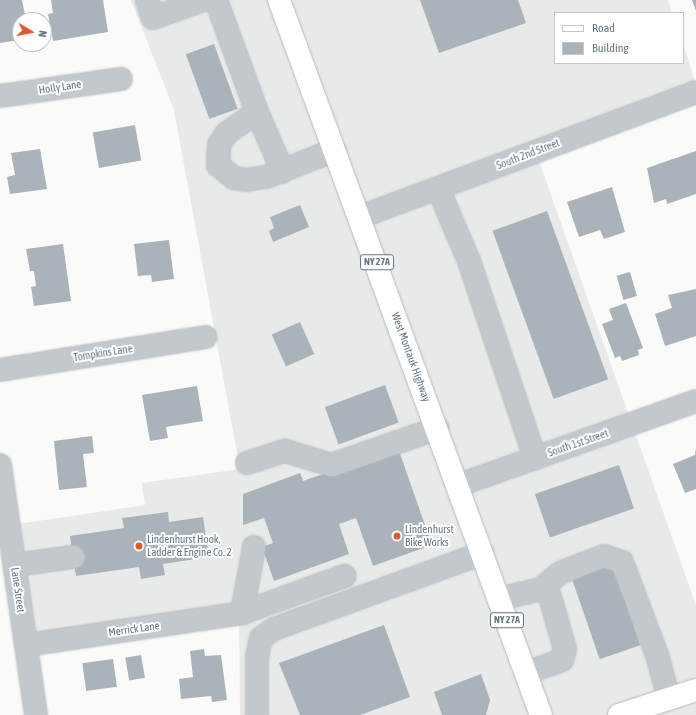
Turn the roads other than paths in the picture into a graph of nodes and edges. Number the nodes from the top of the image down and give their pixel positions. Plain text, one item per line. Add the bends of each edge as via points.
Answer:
1 (147, 0) edge
2 (203, 0) edge
3 (216, 0) edge
4 (279, 0) edge
5 (121, 79) dead end
6 (696, 92) edge
7 (0, 96) edge
8 (257, 112) junction
9 (335, 150) junction
10 (283, 172) junction
11 (438, 188) junction
12 (360, 217) junction
13 (205, 337) dead end
14 (0, 370) edge
15 (696, 401) edge
16 (438, 428) junction
17 (536, 458) junction
18 (247, 464) dead end
19 (0, 465) edge
20 (459, 485) junction
21 (254, 547) dead end
22 (483, 553) junction
23 (74, 557) dead end
24 (15, 565) junction
25 (344, 576) dead end
26 (541, 589) junction
27 (499, 599) junction
28 (242, 613) junction
29 (26, 645) junction
30 (526, 673) junction
31 (696, 690) edge
32 (669, 699) junction
33 (36, 715) edge
34 (257, 715) edge
35 (541, 715) edge
36 (619, 715) edge

1 - 2 street via 153,18
3 - 8 street
4 - 9 main road, West Montauk Highway / NY 27A
5 - 7 street, Holly Lane
6 - 11 street, South 2nd Street
8 - 10 street
8 - 10 street via 226,133 219,144 218,165 234,178 246,180
9 - 10 street
9 - 12 main road, West Montauk Highway / NY 27A
11 - 12 street, South 2nd Street
11 - 17 street via 469,261
12 - 16 main road, West Montauk Highway / NY 27A
13 - 14 street, Tompkins Lane
15 - 17 street, South 1st Street
16 - 18 street via 332,465 284,451
16 - 20 main road, West Montauk Highway / NY 27A
17 - 20 street, South 1st Street
19 - 24 street, Lane Street
20 - 22 main road, West Montauk Highway / NY 27A
21 - 28 street
22 - 27 main road, West Montauk Highway / NY 27A
22 - 34 street via 274,629 261,638 257,657
23 - 24 street
24 - 29 street, Lane Street
25 - 28 street, Merrick Lane
26 - 27 street
26 - 30 street via 550,597 565,649 562,660
26 - 32 street via 560,573 604,556 622,562 658,658
27 - 30 main road, West Montauk Highway / NY 27A
28 - 29 street, Merrick Lane
29 - 33 street, Lane Street
30 - 35 main road, West Montauk Highway / NY 27A
31 - 32 main road
32 - 36 main road

